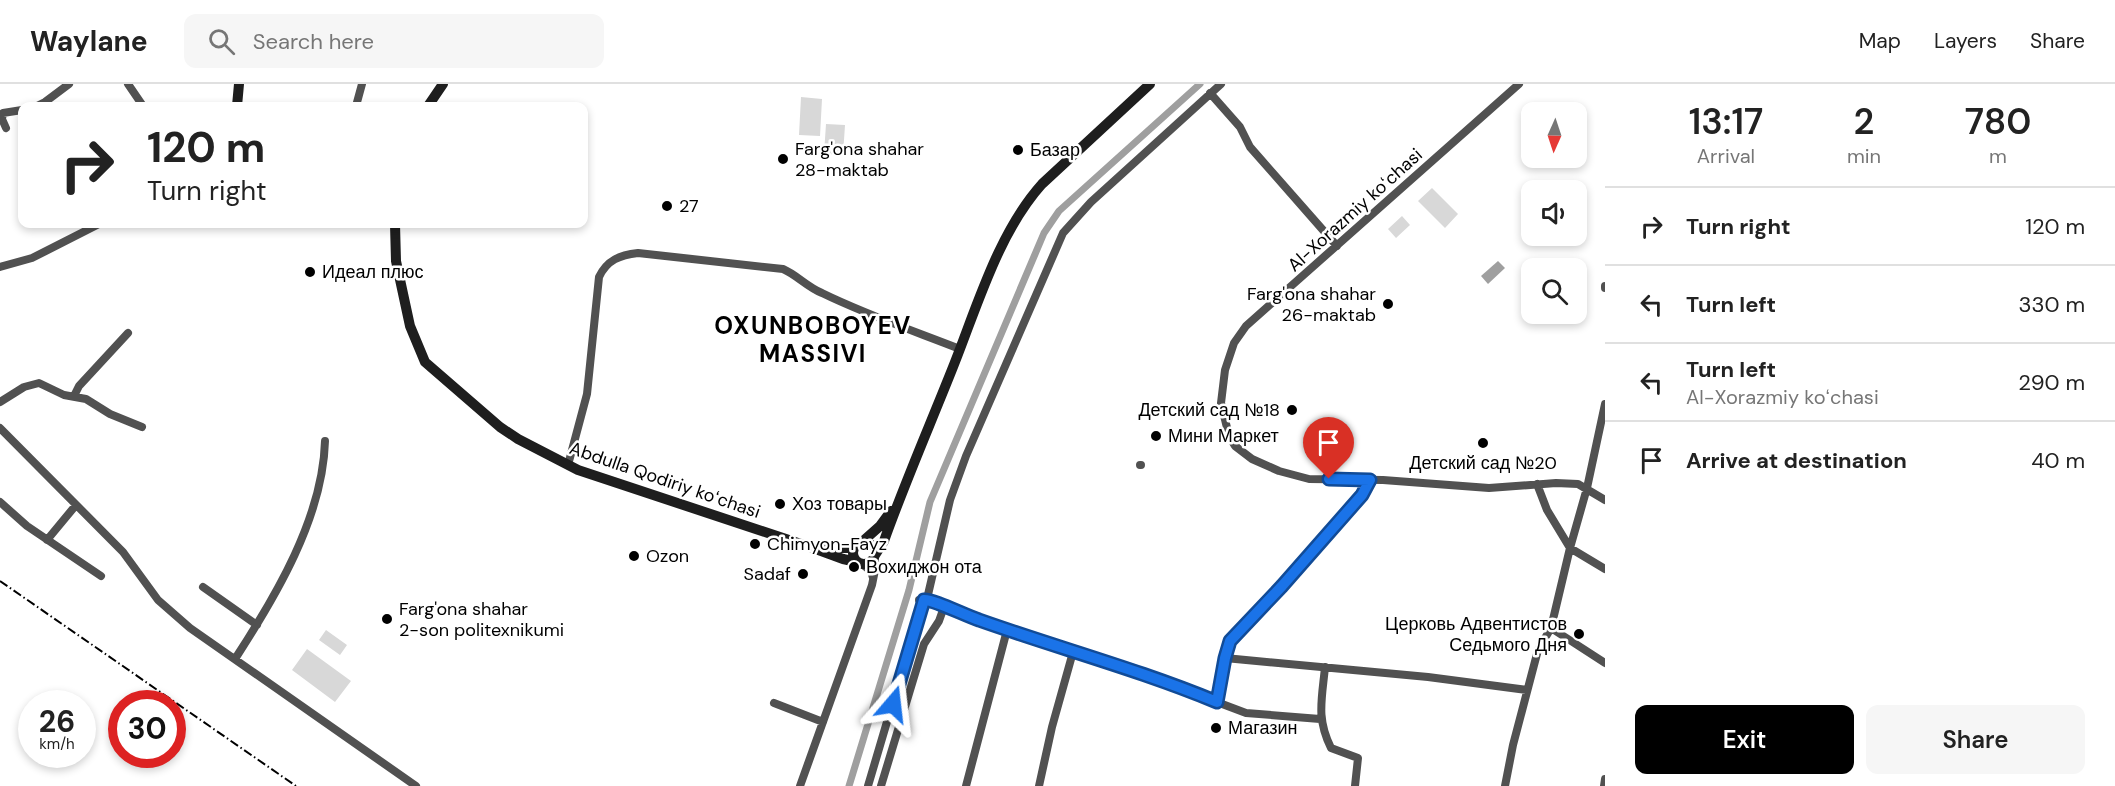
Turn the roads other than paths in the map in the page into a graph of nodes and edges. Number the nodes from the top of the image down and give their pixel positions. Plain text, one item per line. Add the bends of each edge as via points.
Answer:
1 (69, 84) edge
2 (126, 84) edge
3 (239, 84) edge
4 (362, 84) edge
5 (442, 84) edge
6 (1150, 84) edge
7 (1221, 84) edge
8 (1519, 84) edge
9 (1210, 93) junction
10 (45, 102) edge
11 (140, 102) edge
12 (237, 102) edge
13 (357, 102) edge
14 (431, 102) edge
15 (18, 110) edge
16 (6, 128) dead end
17 (91, 228) edge
18 (395, 228) edge
19 (1337, 246) junction
20 (0, 267) edge
21 (128, 333) dead end
22 (960, 350) junction
23 (74, 396) junction
24 (0, 402) edge
25 (1605, 404) edge
26 (142, 427) dead end
27 (0, 428) edge
28 (325, 441) dead end
29 (568, 465) junction
30 (1370, 480) junction
31 (1537, 484) junction
32 (1587, 488) junction
33 (1605, 501) edge
34 (0, 502) edge
35 (897, 504) junction
36 (76, 505) junction
37 (47, 540) junction
38 (858, 545) junction
39 (815, 548) junction
40 (1570, 548) junction
41 (874, 556) junction
42 (859, 563) junction
43 (1605, 569) edge
44 (101, 576) dead end
45 (874, 579) junction
46 (203, 587) dead end
47 (923, 600) junction
48 (944, 607) junction
49 (257, 625) junction
50 (1551, 628) junction
51 (1007, 630) junction
52 (1073, 652) junction
53 (1225, 658) junction
54 (235, 659) junction
55 (1605, 663) edge
56 (1325, 667) junction
57 (1527, 690) junction
58 (1217, 702) junction
59 (774, 703) dead end
60 (1320, 719) junction
61 (823, 722) junction
62 (1605, 779) edge
63 (881, 785) edge
64 (416, 786) edge
65 (800, 786) edge
66 (868, 786) edge
67 (892, 786) edge
68 (966, 786) edge
69 (1039, 786) edge
70 (1355, 786) edge
71 (1505, 786) edge
72 (1604, 786) edge

1 - 10 street
2 - 11 street
3 - 12 street
4 - 13 street
5 - 14 street
6 - 22 street via 1026,202 1002,248
7 - 9 street
8 - 19 street, Al-Xorazmiy koʻchasi
9 - 19 street via 1240,127 1250,147
9 - 47 street via 1091,202 1063,233 966,456
15 - 16 street via 3,113
17 - 20 street via 32,258
18 - 29 street, Abdulla Qodiriy koʻchasi via 396,261 410,327 425,362 500,427
19 - 30 street, Al-Xorazmiy koʻchasi via 1239,335 1222,386 1223,415 1235,446 1262,464 1301,478
21 - 23 street
22 - 29 street via 847,305 808,287 783,269 638,253 623,255 606,265 599,277 587,394
22 - 35 street
23 - 24 street via 34,383
23 - 26 street
25 - 32 street
27 - 36 street
28 - 49 street via 320,486 283,580
29 - 39 street, Abdulla Qodiriy koʻchasi
30 - 31 street, Al-Xorazmiy koʻchasi via 1489,488
30 - 53 street via 1362,495 1230,641
31 - 32 street, Al-Xorazmiy koʻchasi via 1578,484
31 - 40 street
32 - 33 street
32 - 40 street
34 - 37 street
35 - 38 street
35 - 41 street via 884,541
36 - 37 street
36 - 54 street via 123,552 158,600
37 - 44 street
38 - 39 street, Abdulla Qodiriy koʻchasi
38 - 41 street via 872,545
38 - 42 street via 853,555
39 - 42 street, Abdulla Qodiriy koʻchasi
40 - 43 street
40 - 50 street
41 - 42 street via 869,563
41 - 45 street
42 - 45 street
45 - 61 street
46 - 49 street
47 - 48 street via 935,600
47 - 66 street
48 - 51 street
48 - 63 street via 924,644
49 - 54 street
50 - 55 street
50 - 57 street via 1538,650
51 - 52 street
51 - 68 street
52 - 58 street
52 - 69 street
53 - 56 street
53 - 58 street
54 - 64 street
56 - 57 street
56 - 60 street
57 - 71 street
58 - 60 street via 1246,713
59 - 61 street
60 - 70 street via 1331,748 1358,758
61 - 65 street
62 - 72 street
63 - 67 street

